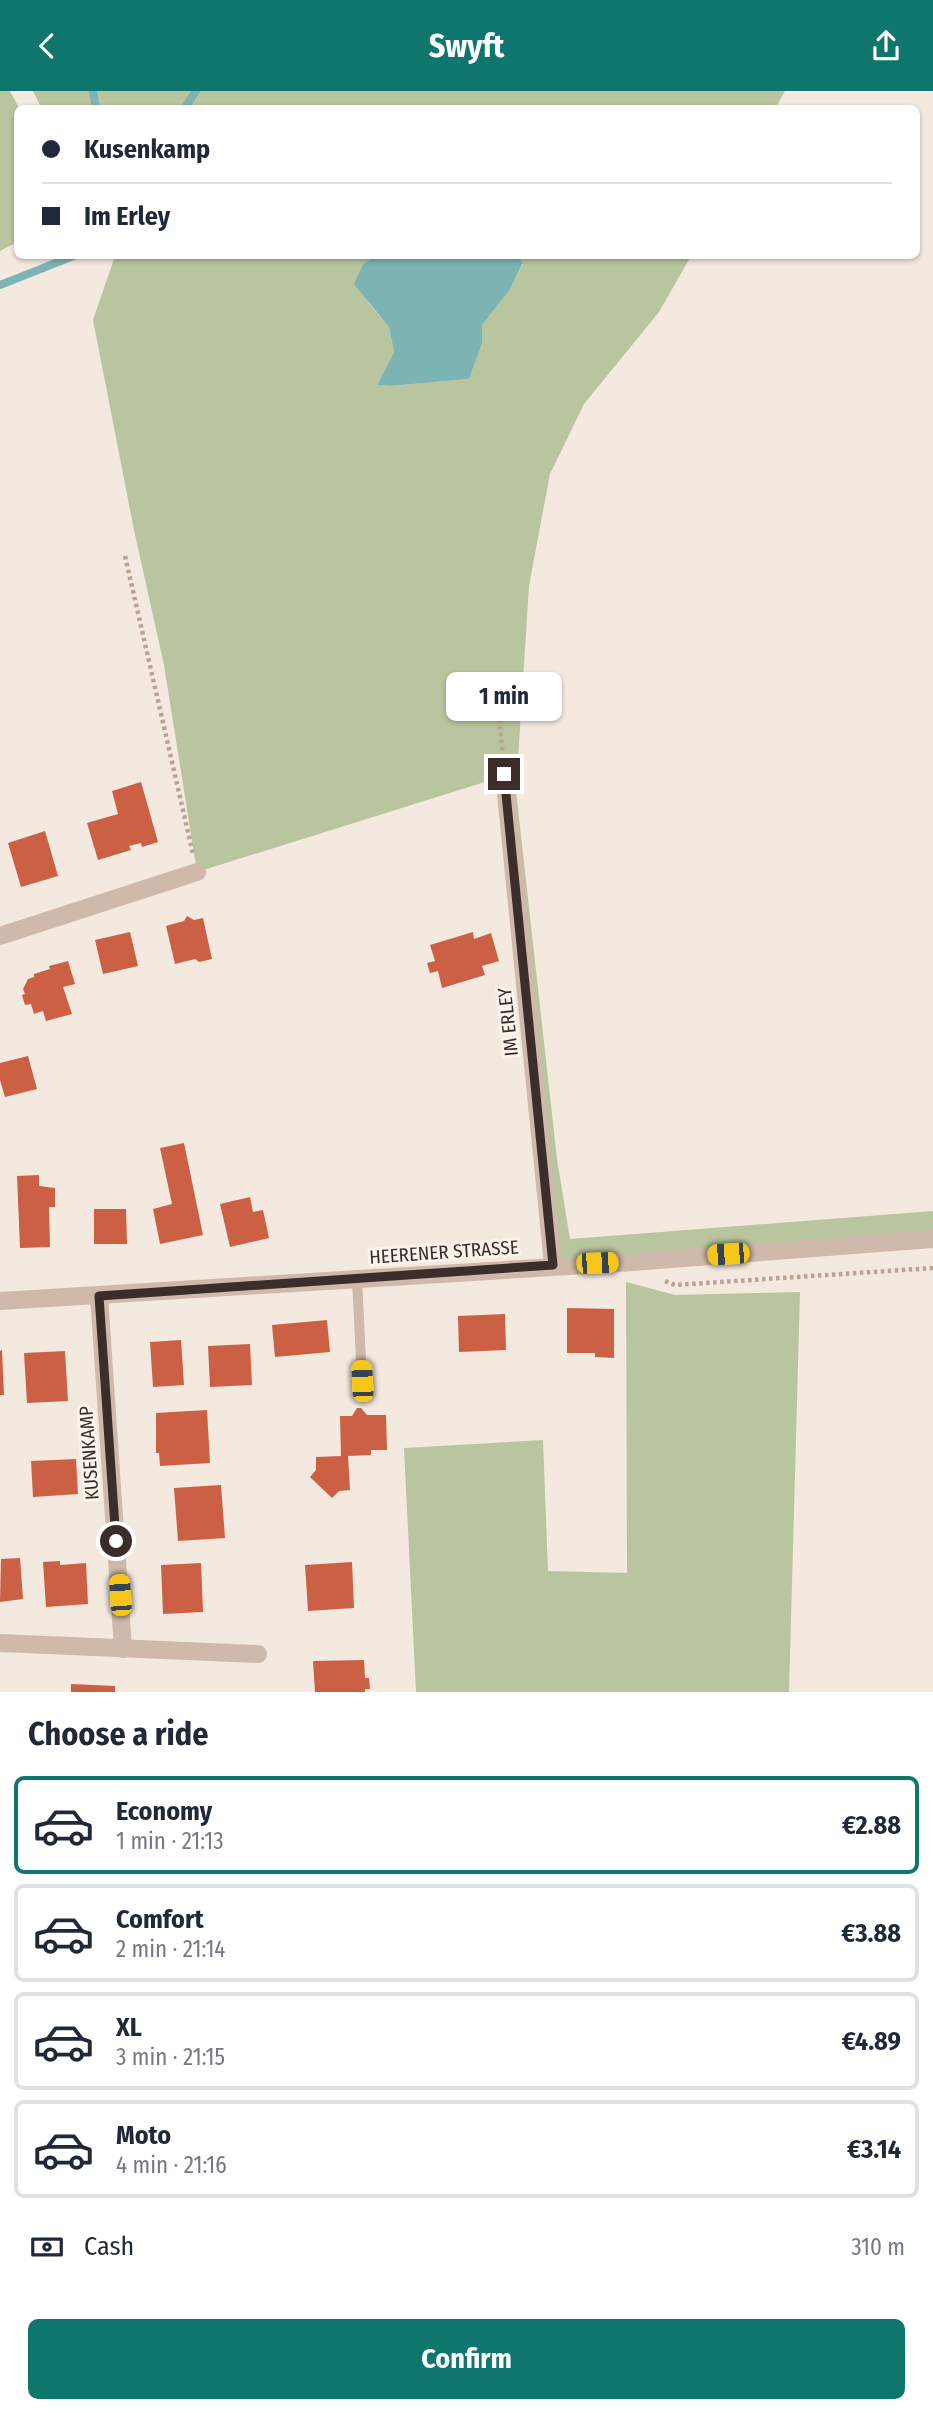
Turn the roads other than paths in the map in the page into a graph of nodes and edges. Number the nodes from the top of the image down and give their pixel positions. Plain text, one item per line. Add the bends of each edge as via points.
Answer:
1 (504, 774) road end
2 (197, 872) road end
3 (0, 936) edge
4 (933, 1239) edge
5 (553, 1265) junction
6 (357, 1279) junction
7 (99, 1296) junction
8 (0, 1301) edge
9 (362, 1381) dead end
10 (0, 1643) edge
11 (123, 1649) junction
12 (258, 1654) dead end

1 - 5 street, IM ERLEY
2 - 3 street
4 - 5 street, HEERENER STRASSE
5 - 6 street, HEERENER STRASSE
6 - 7 street, HEERENER STRASSE
6 - 9 lane
7 - 8 street, HEERENER STRASSE
7 - 11 street, KUSENKAMP
10 - 11 street
11 - 12 street

